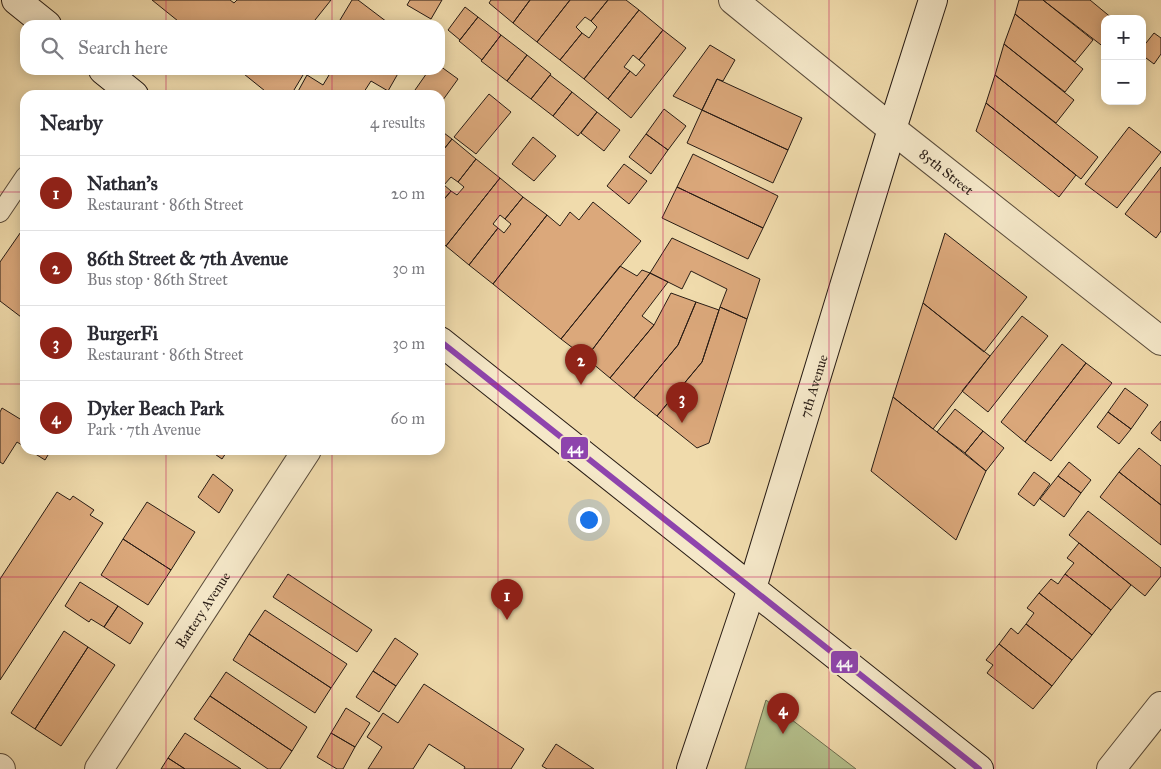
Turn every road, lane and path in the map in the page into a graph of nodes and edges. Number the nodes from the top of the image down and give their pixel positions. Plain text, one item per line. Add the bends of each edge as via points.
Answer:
1 (16, 0) edge
2 (733, 0) edge
3 (933, 0) edge
4 (41, 20) edge
5 (892, 129) junction
6 (20, 183) edge
7 (0, 213) edge
8 (1161, 341) edge
9 (445, 345) edge
10 (304, 455) edge
11 (752, 588) junction
12 (1161, 706) edge
13 (691, 765) edge
14 (99, 769) edge
15 (979, 769) edge
16 (1111, 769) edge

1 - 4 main road
2 - 5 main road, 85th Street
3 - 5 main road, 7th Avenue
5 - 8 main road, 85th Street
5 - 11 main road, 7th Avenue
6 - 7 lane
9 - 11 main road
10 - 14 main road, Battery Avenue
11 - 13 main road, 7th Avenue
11 - 15 main road
12 - 16 main road

